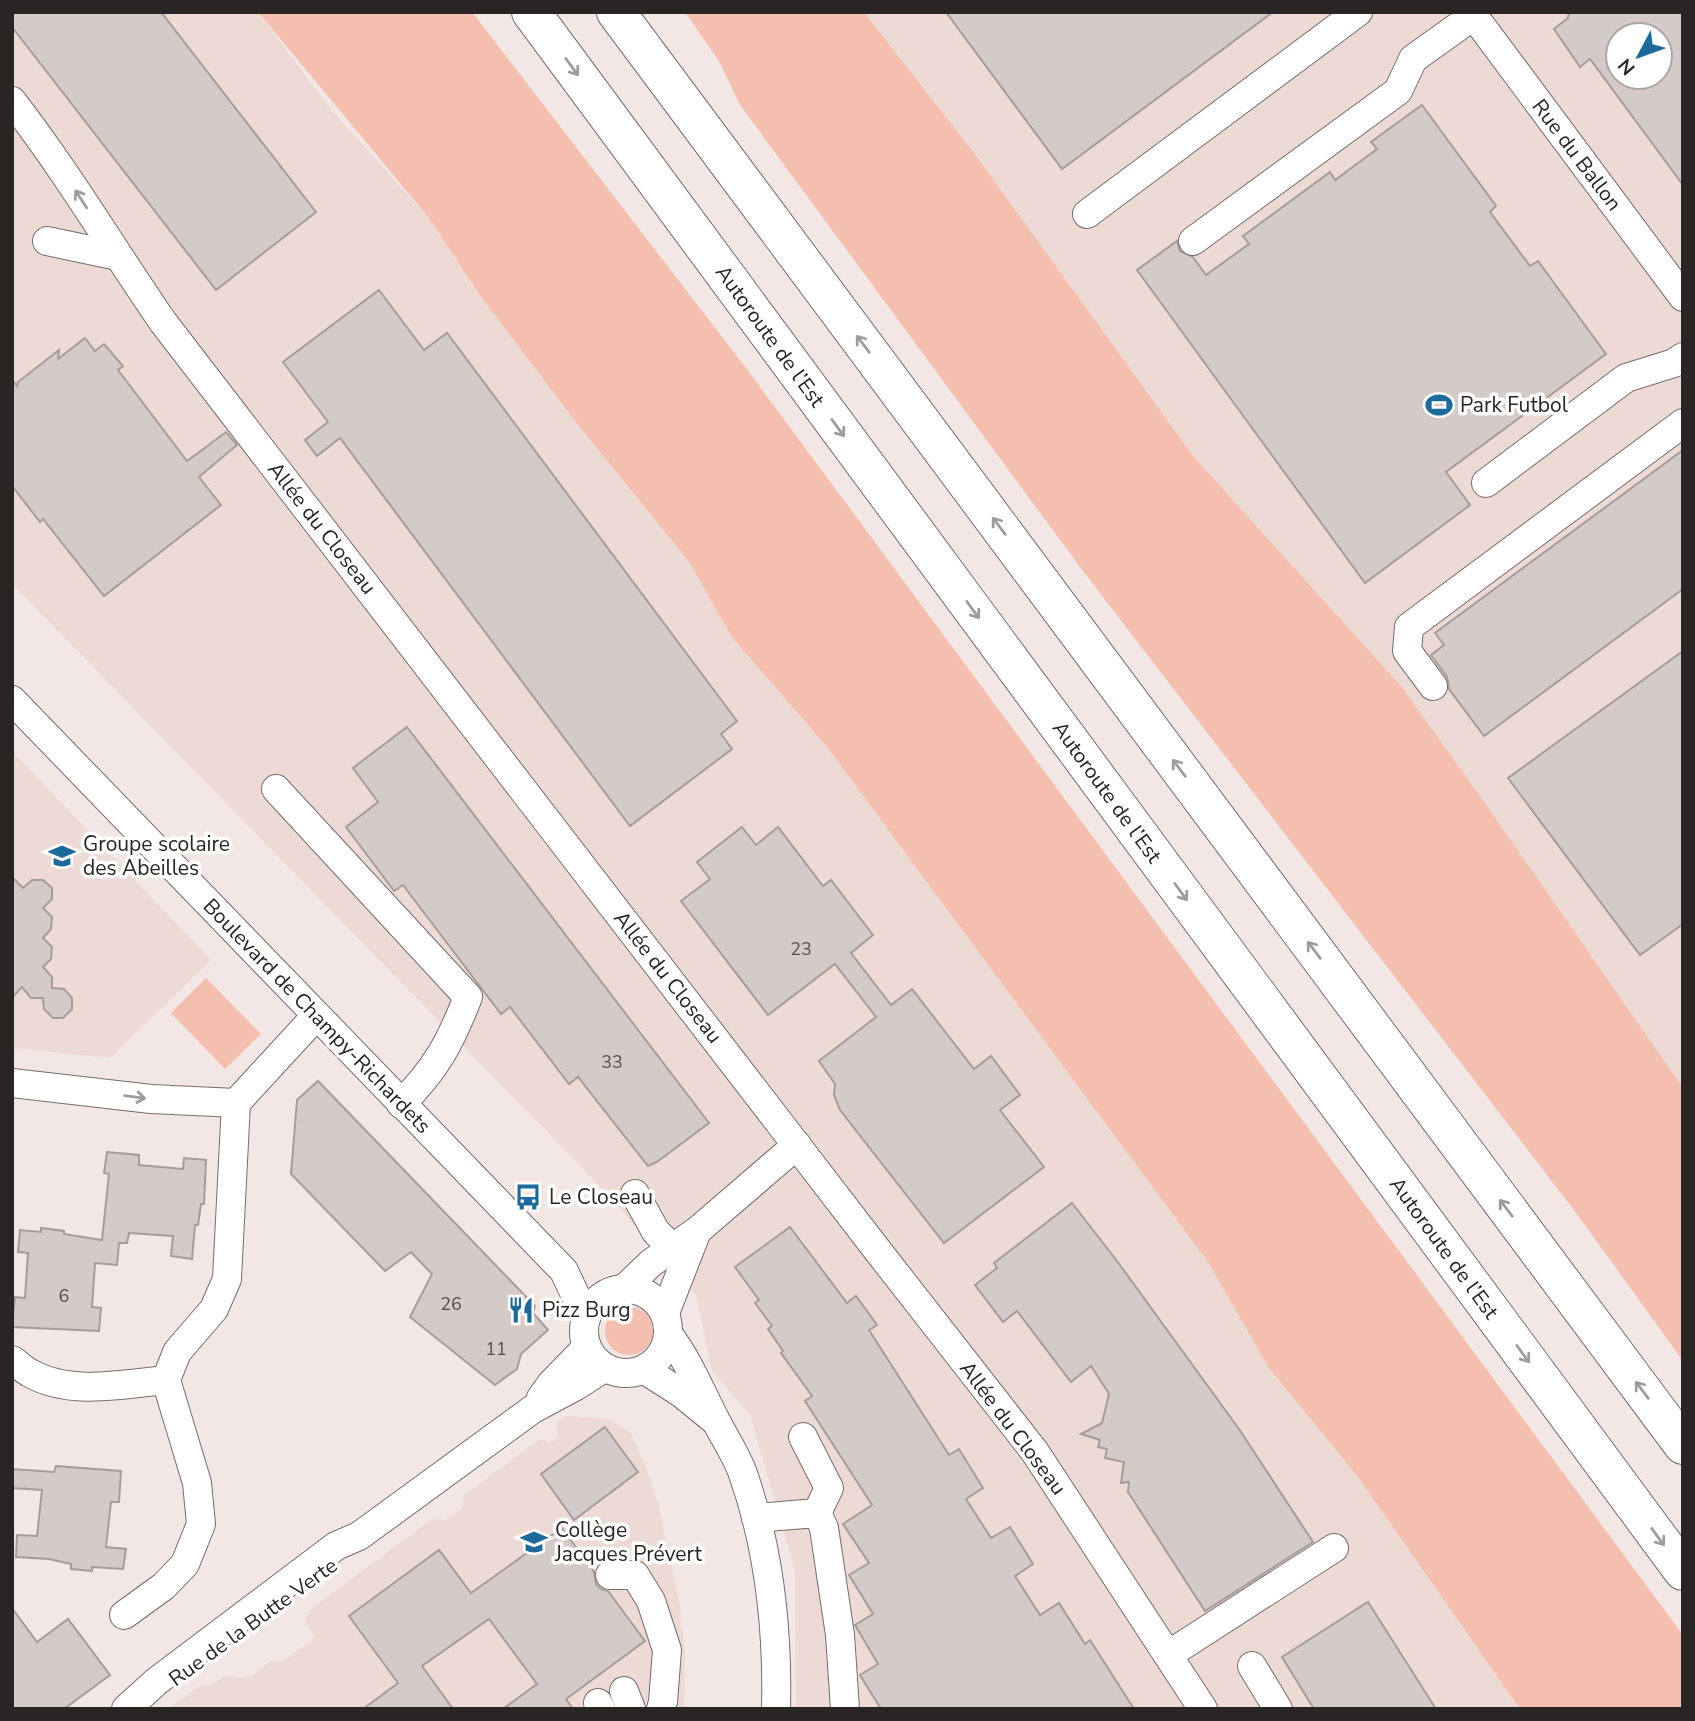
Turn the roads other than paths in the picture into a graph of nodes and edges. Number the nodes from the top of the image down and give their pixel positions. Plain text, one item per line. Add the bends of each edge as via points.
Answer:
1 (531, 12) edge
2 (616, 12) edge
3 (1358, 12) edge
4 (1472, 14) edge
5 (12, 101) edge
6 (1087, 214) dead end
7 (47, 241) dead end
8 (1193, 241) dead end
9 (118, 256) junction
10 (1683, 297) edge
11 (1683, 357) edge
12 (1683, 423) edge
13 (1486, 483) dead end
14 (1433, 685) dead end
15 (12, 700) edge
16 (276, 789) dead end
17 (316, 1016) junction
18 (12, 1083) edge
19 (236, 1103) junction
20 (401, 1104) junction
21 (797, 1145) junction
22 (635, 1194) dead end
23 (697, 1231) junction
24 (672, 1247) junction
25 (564, 1271) junction
26 (617, 1291) junction
27 (586, 1318) junction
28 (667, 1324) junction
29 (595, 1357) junction
30 (12, 1360) edge
31 (645, 1370) junction
32 (166, 1380) junction
33 (716, 1420) junction
34 (803, 1437) dead end
35 (1683, 1445) edge
36 (817, 1513) junction
37 (756, 1518) junction
38 (1334, 1548) dead end
39 (1683, 1572) edge
40 (610, 1575) dead end
41 (124, 1615) dead end
42 (1168, 1655) junction
43 (1252, 1666) dead end
44 (133, 1703) edge
45 (1277, 1708) edge
46 (660, 1709) edge
47 (776, 1709) edge
48 (845, 1709) edge
49 (1203, 1709) edge

1 -> 39 highway, Autoroute de l’Est
35 -> 2 highway
3 - 6 street
4 - 8 street via 1413,59 1398,91
4 - 10 street, Rue du Ballon
9 -> 5 street, Allée du Closeau
7 - 9 street
9 - 21 street, Allée du Closeau via 163,322
11 - 13 street via 1626,379
12 - 14 street via 1409,627 1407,651
15 - 17 street, Boulevard de Champy-Richardets
16 - 20 street via 468,997 453,1035 427,1078
17 - 19 street
17 - 20 street, Boulevard de Champy-Richardets
18 -> 19 street via 151,1099
19 - 32 street via 227,1279 214,1308 177,1352
20 - 25 street, Boulevard de Champy-Richardets
21 - 23 street
21 - 42 street, Allée du Closeau via 1035,1452
22 - 24 street via 656,1231
23 - 24 street
23 - 28 street
24 - 26 street
25 - 26 street, Boulevard de Champy-Richardets
25 - 27 street, Boulevard de Champy-Richardets
26 - 27 street via 595,1302
26 - 28 street via 650,1296
27 - 29 street via 584,1338
28 - 31 street via 662,1356
28 - 33 street
29 - 31 street via 617,1373
29 - 44 street, Rue de la Butte Verte via 566,1392 533,1409 359,1536 343,1556 162,1689
30 - 32 street via 31,1374 64,1384 99,1387
31 - 33 street
32 - 41 street via 197,1483 201,1524 184,1564 164,1586
33 - 37 street via 742,1471
34 - 36 street via 828,1488
36 - 37 street
36 - 48 street via 824,1528 840,1635
37 - 47 street via 773,1610
38 - 42 street
40 - 46 street via 635,1575 651,1601 667,1650
42 - 49 street, Allée du Closeau
43 - 45 street

